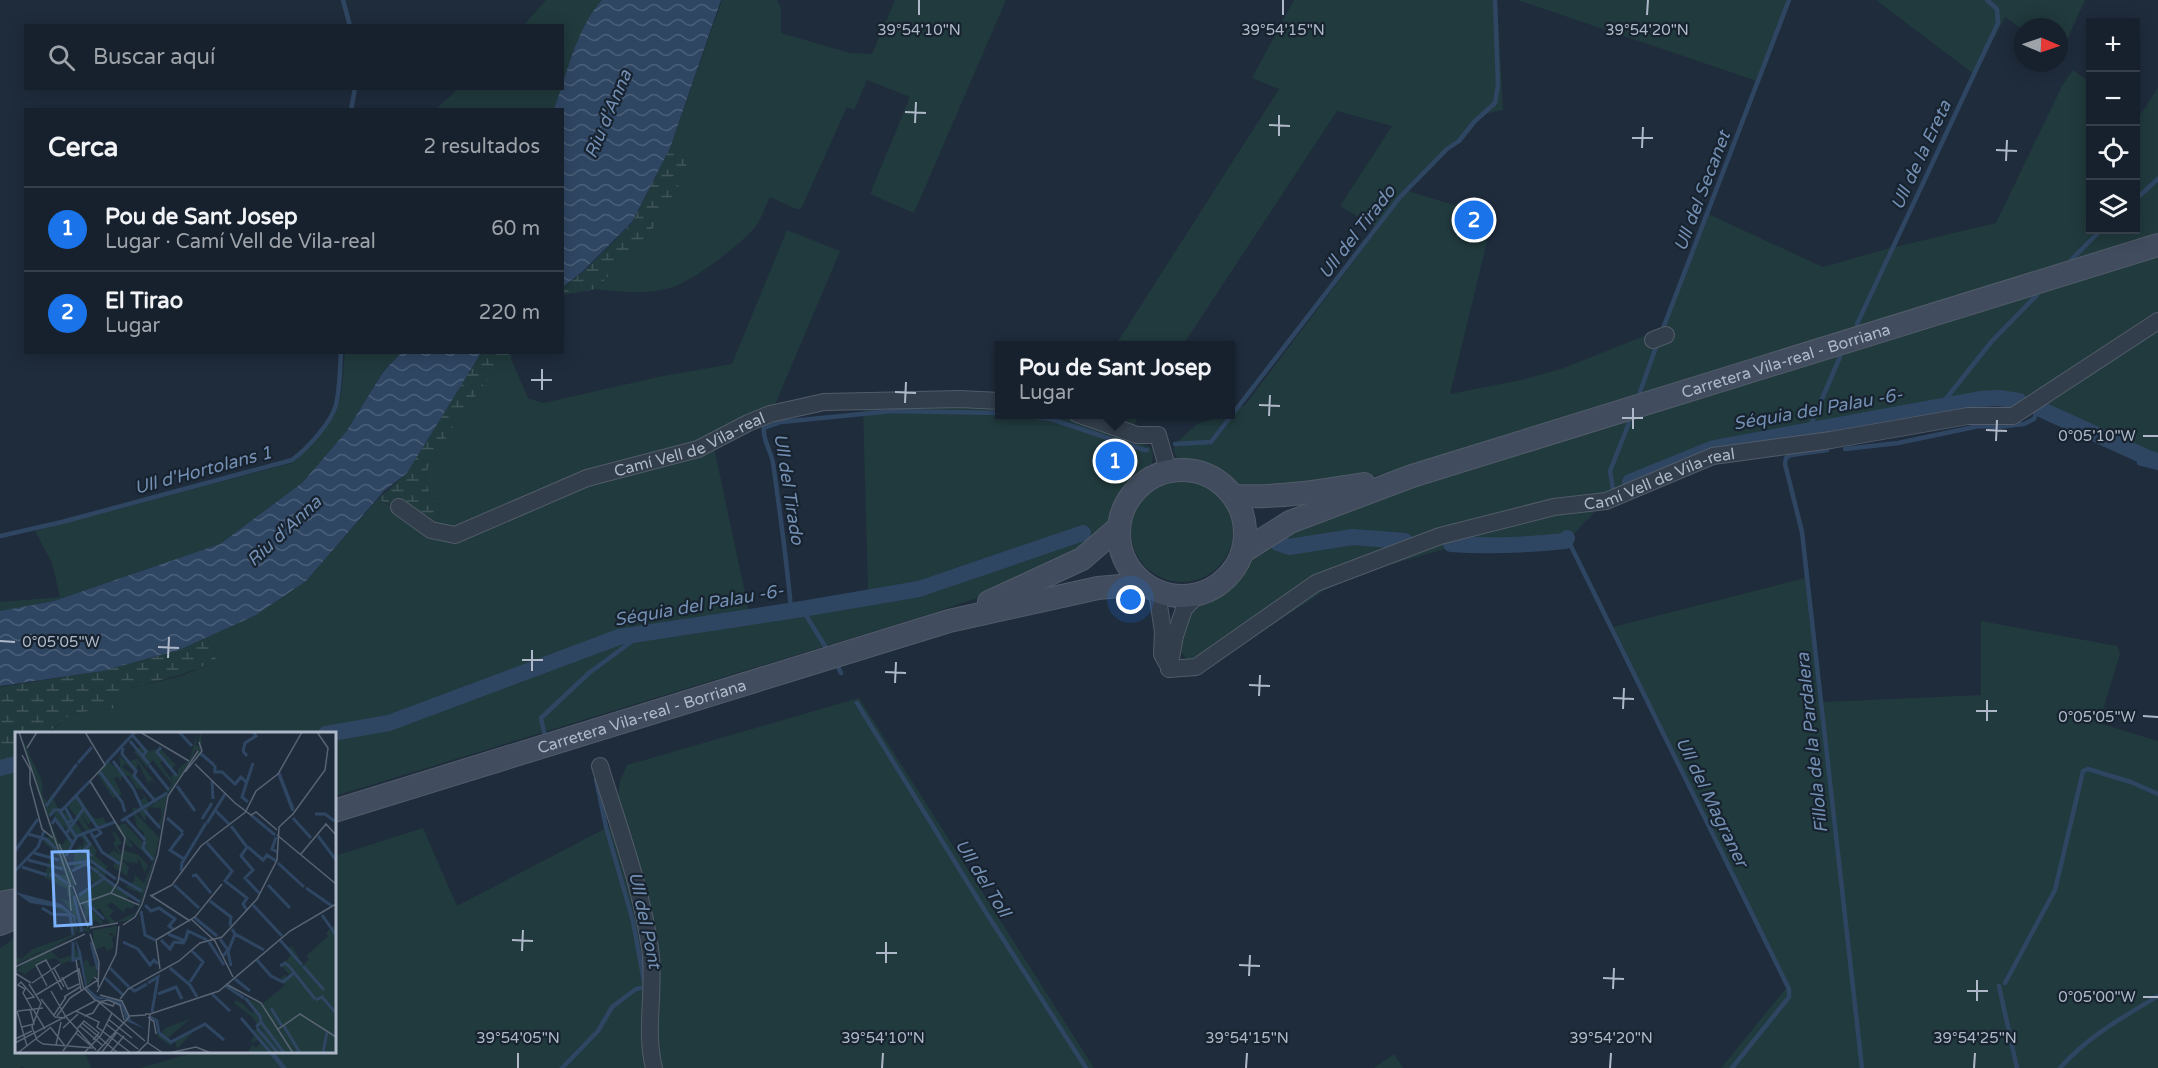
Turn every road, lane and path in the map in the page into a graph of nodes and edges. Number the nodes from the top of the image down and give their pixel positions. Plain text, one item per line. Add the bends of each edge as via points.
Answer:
1 (2158, 245) edge
2 (2158, 321) edge
3 (995, 401) edge
4 (1091, 419) edge
5 (1168, 471) junction
6 (1412, 476) junction
7 (1235, 496) junction
8 (399, 507) dead end
9 (1119, 527) junction
10 (1244, 551) junction
11 (1150, 588) junction
12 (1199, 593) junction
13 (949, 621) junction
14 (1169, 669) junction
15 (600, 766) dead end
16 (336, 810) edge
17 (15, 900) edge
18 (0, 903) edge
19 (15, 917) edge
20 (0, 924) edge
21 (654, 1068) edge

1 - 6 main road, Carretera Vila-real - Borriana
2 - 14 street, Camí Vell de Vila-real via 2013,416 1968,416 1713,456 1606,501 1554,507 1440,536 1316,583 1196,667
3 - 8 street, Camí Vell de Vila-real via 824,402 770,414 698,449 587,478 455,535 431,530
4 - 5 street via 1137,435 1158,435
5 - 7 main road via 1190,469 1205,473
5 - 9 main road via 1134,491
6 - 7 main road, Carretera Vila-real - Borriana via 1293,495
6 - 10 main road, Carretera Vila-real - Borriana via 1290,522
7 - 10 main road via 1245,527
9 - 11 main road via 1124,558 1132,572
9 - 13 main road, Carretera Vila-real - Borriana via 1082,559
10 - 12 main road via 1224,579
11 - 12 main road via 1178,597
11 - 13 main road, Carretera Vila-real - Borriana via 1098,588
11 - 14 street via 1163,632 1162,654
12 - 14 street via 1184,609
13 - 16 main road, Carretera Vila-real - Borriana
15 - 21 street via 639,898 650,950 650,1041
17 - 18 main road
19 - 20 main road

